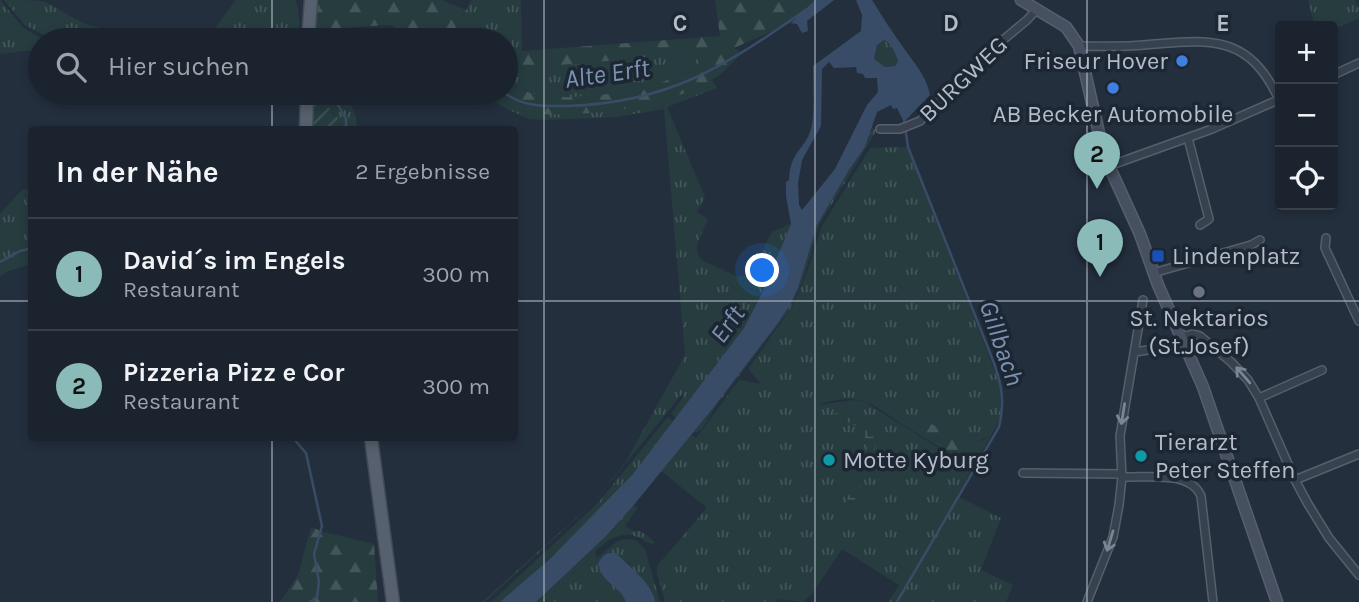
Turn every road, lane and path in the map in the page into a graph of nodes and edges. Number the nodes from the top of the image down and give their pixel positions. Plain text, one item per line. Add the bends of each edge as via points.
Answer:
1 (311, 0) edge
2 (1021, 0) edge
3 (1037, 9) junction
4 (309, 28) edge
5 (1079, 46) junction
6 (1359, 63) edge
7 (1338, 73) edge
8 (1275, 90) edge
9 (1275, 101) edge
10 (307, 105) edge
11 (306, 126) edge
12 (880, 129) dead end
13 (1188, 138) junction
14 (1109, 166) junction
15 (1200, 225) dead end
16 (1326, 238) dead end
17 (1260, 240) dead end
18 (1153, 273) junction
19 (1143, 300) dead end
20 (1359, 321) edge
21 (1183, 341) junction
22 (1135, 352) junction
23 (1322, 370) dead end
24 (1259, 398) junction
25 (371, 441) edge
26 (1359, 454) edge
27 (1023, 473) dead end
28 (1122, 476) junction
29 (1295, 480) junction
30 (1359, 575) edge
31 (393, 602) edge
32 (1087, 602) edge
33 (1213, 602) edge
34 (1277, 602) edge

1 - 4 main road
2 - 3 main road
3 - 5 main road via 1066,27
3 - 12 street, BURGWEG via 920,121 900,129
5 - 8 street via 1222,44 1258,65
5 - 14 main road
6 - 7 street
9 - 13 street
10 - 11 main road
13 - 14 street
13 - 15 street via 1209,219
14 - 18 main road
16 - 20 street via 1325,247
17 - 18 street
18 - 21 main road
19 - 22 street
21 - 22 street
24 -> 21 street via 1237,367 1207,342 1195,334
21 - 34 main road via 1210,405
22 -> 28 street via 1120,436
23 - 24 street
24 - 29 street
25 - 31 main road
26 - 29 street
27 - 28 street
28 -> 32 street via 1112,537
28 - 33 street via 1179,479 1192,484 1201,496
29 - 30 street via 1329,538

